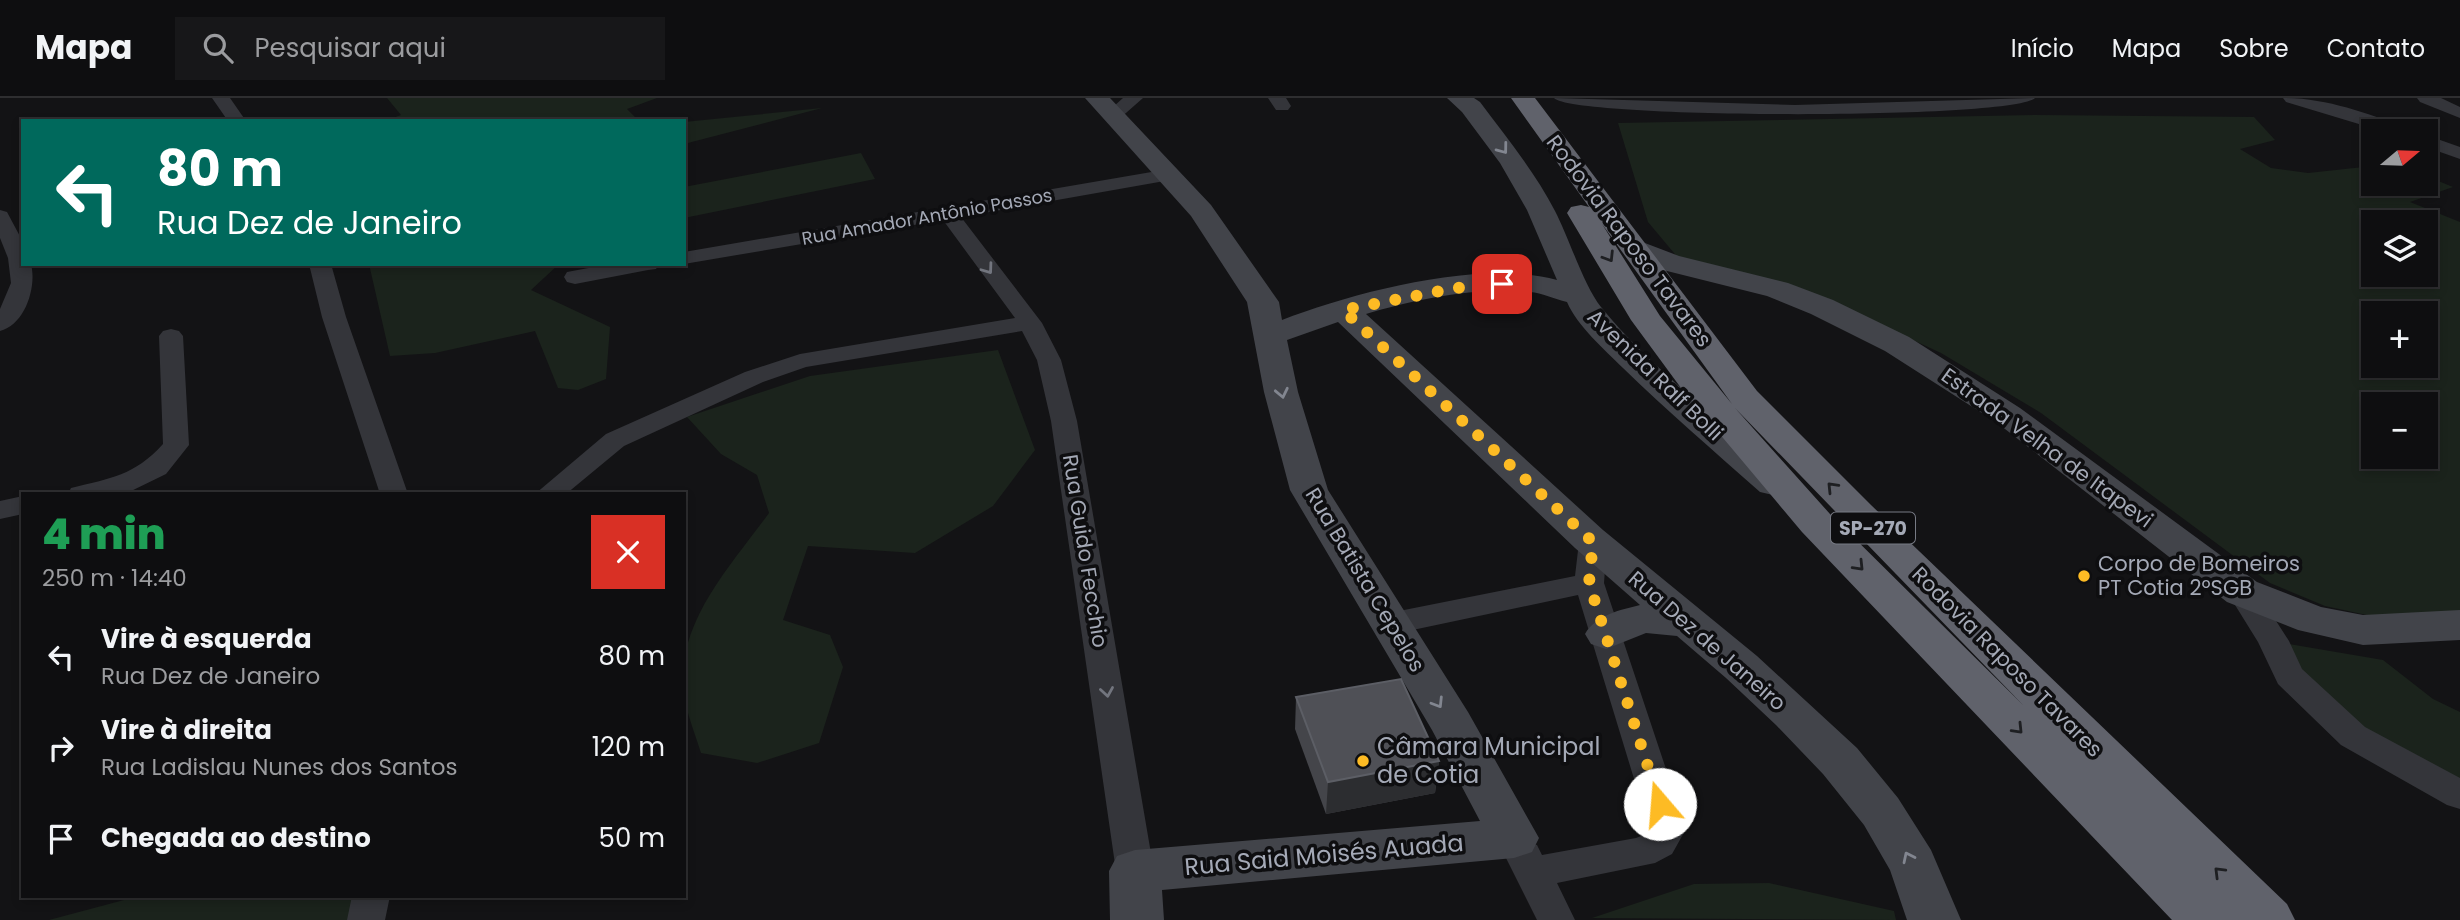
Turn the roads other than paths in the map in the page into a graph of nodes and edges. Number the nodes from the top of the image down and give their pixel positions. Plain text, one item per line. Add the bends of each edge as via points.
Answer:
1 (221, 98) edge
2 (1077, 98) edge
3 (1134, 98) edge
4 (1458, 98) edge
5 (1504, 98) edge
6 (2026, 98) edge
7 (2292, 98) edge
8 (2426, 98) edge
9 (1591, 99) edge
10 (1542, 105) edge
11 (1106, 109) edge
12 (2460, 113) edge
13 (236, 119) edge
14 (2364, 119) edge
15 (2438, 145) edge
16 (2460, 153) edge
17 (1169, 175) junction
18 (948, 213) junction
19 (0, 216) edge
20 (1637, 249) junction
21 (1563, 256) junction
22 (686, 258) edge
23 (21, 261) edge
24 (21, 266) edge
25 (321, 266) edge
26 (637, 266) edge
27 (1726, 275) junction
28 (575, 277) dead end
29 (1525, 282) junction
30 (1580, 296) junction
31 (1677, 304) junction
32 (1332, 312) junction
33 (1267, 318) junction
34 (1030, 323) junction
35 (0, 324) edge
36 (172, 337) dead end
37 (91, 492) edge
38 (393, 492) edge
39 (550, 492) edge
40 (21, 505) edge
41 (0, 510) edge
42 (1816, 523) junction
43 (1593, 542) junction
44 (1589, 583) junction
45 (2242, 592) junction
46 (1389, 624) junction
47 (1688, 624) junction
48 (2460, 625) edge
49 (1606, 634) junction
50 (2460, 795) edge
51 (1524, 855) junction
52 (1136, 895) edge
53 (371, 898) edge
54 (366, 920) edge
55 (1556, 920) edge
56 (1934, 920) edge
57 (2206, 920) edge
58 (2268, 920) edge

1 - 13 street
2 - 11 main road
3 - 11 street
4 -> 21 main road, Avenida Ralf Bolli via 1471,107 1512,162
5 -> 42 highway, Rodovia Raposo Tavares / SP-270 via 1647,320 1693,381
6 - 9 street via 1846,110 1655,107
7 - 14 street
8 - 12 street
9 - 10 street
9 - 10 street via 1550,108
10 - 20 highway, Rodovia Raposo Tavares / SP-270
11 - 17 main road
15 - 16 street
17 - 18 street, Rua Amador Antônio Passos
17 - 33 main road via 1201,211
18 - 22 street, Rua Amador Antônio Passos
18 -> 34 street, Rua Guido Fecchio
19 - 23 street
20 - 27 main road, Estrada Velha de Itapevi via 1669,263
20 - 31 highway, Rodovia Raposo Tavares / SP-270
21 - 29 main road
21 - 30 main road, Avenida Ralf Bolli
24 - 35 street via 22,291
25 - 38 street
26 - 28 street
27 - 31 main road, Estrada Velha de Itapevi via 1698,279
27 - 45 main road, Estrada Velha de Itapevi via 1822,307 1897,344 2008,415
29 - 30 main road
29 - 32 main road via 1456,288
30 - 42 main road, Avenida Ralf Bolli via 1616,343
58 -> 31 highway, Rodovia Raposo Tavares / SP-270 via 1745,398
32 - 33 main road
32 - 43 main road, Rua Dez de Janeiro
33 -> 46 main road, Rua Batista Cepelos via 1281,391 1309,490
34 - 39 street via 846,352 765,373 615,440
34 -> 52 street, Rua Guido Fecchio via 1049,360 1064,421
36 - 37 street via 176,444 156,468
40 - 41 street
42 -> 57 highway, Rodovia Raposo Tavares / SP-270
43 - 44 street
43 - 47 main road, Rua Dez de Janeiro
44 - 46 street
44 - 49 street
45 - 48 main road, Estrada Velha de Itapevi via 2313,620 2363,630
45 - 50 street via 2289,676 2353,736
46 -> 51 main road, Rua Batista Cepelos via 1452,724
47 - 49 main road via 1661,618 1631,620
56 -> 47 main road, Rua Dez de Janeiro via 1895,830 1826,746
49 - 51 street via 1668,828 1659,844 1642,852
51 - 52 main road, Rua Said Moisés Auada
51 - 55 street
53 - 54 street

